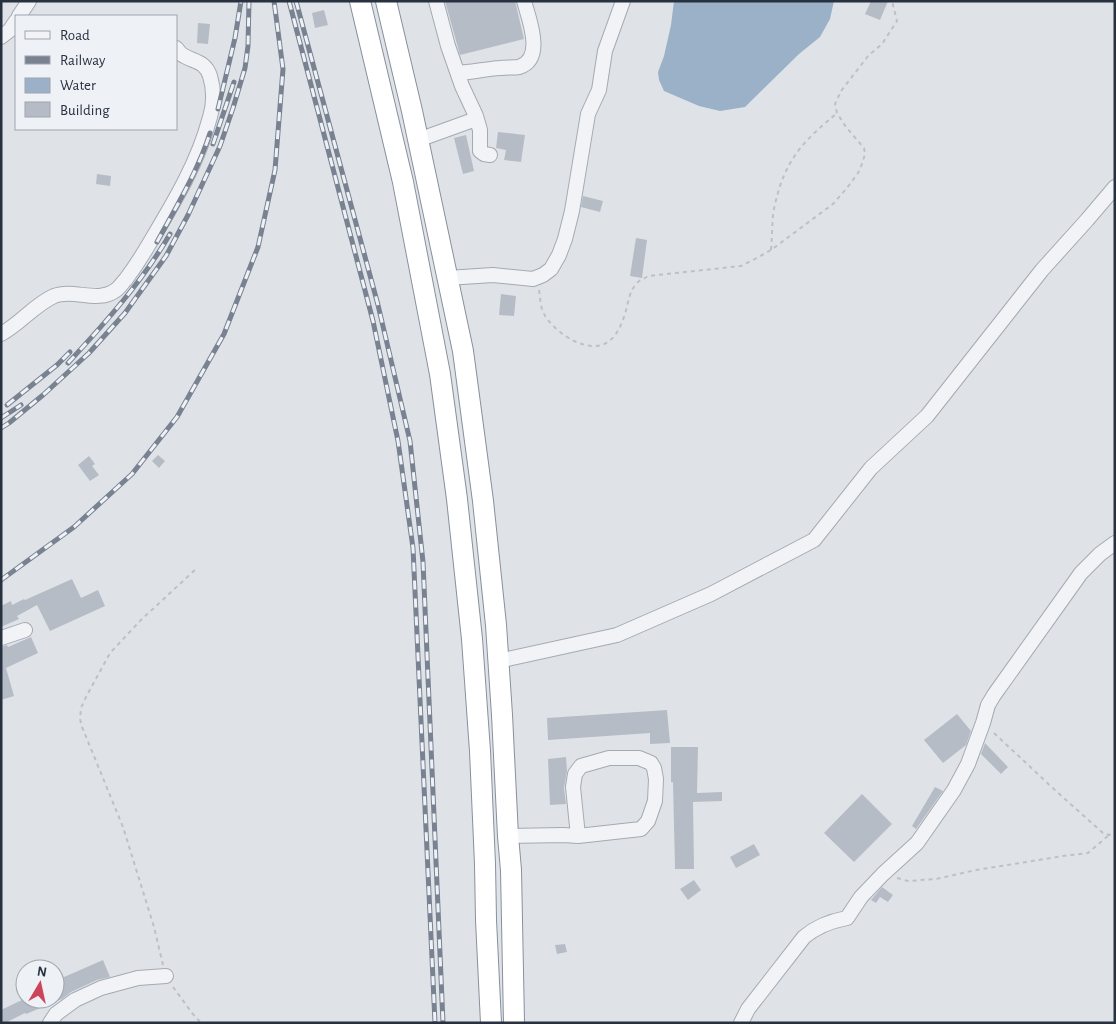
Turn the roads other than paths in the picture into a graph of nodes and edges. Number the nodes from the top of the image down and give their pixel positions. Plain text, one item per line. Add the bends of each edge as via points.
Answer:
1 (29, 1) edge
2 (360, 1) edge
3 (386, 1) edge
4 (436, 1) edge
5 (524, 1) edge
6 (623, 1) edge
7 (20, 15) edge
8 (15, 22) edge
9 (1, 37) edge
10 (178, 50) edge
11 (458, 73) junction
12 (476, 119) junction
13 (418, 140) junction
14 (490, 155) dead end
15 (1115, 187) edge
16 (447, 278) junction
17 (1, 334) edge
18 (1115, 543) edge
19 (25, 630) dead end
20 (1, 638) edge
21 (498, 661) junction
22 (508, 836) junction
23 (578, 836) junction
24 (166, 976) road end
25 (50, 1023) edge
26 (491, 1023) edge
27 (514, 1023) edge
28 (741, 1023) edge

1 - 7 street
2 - 26 highway via 403,182 440,374 456,490 480,751
3 - 13 highway
4 - 11 street
5 - 11 street via 534,45 528,62 518,67
6 - 16 street via 605,51 599,90 588,114 565,239 551,268 533,279 493,275
8 - 9 street
10 - 17 street via 201,62 209,74 214,90 211,116 174,201 138,264 118,290 105,296 54,296
11 - 12 street
12 - 13 street
12 - 14 street via 480,130 480,151
13 - 16 highway
15 - 21 street via 1042,270 927,416 871,468 814,540 711,594 617,635
16 - 21 highway via 463,351 471,409
18 - 28 street via 1081,573 994,695 968,764 917,843 882,874 861,897 848,918 830,921 804,937 748,1009
19 - 20 street
21 - 22 highway
22 - 23 street
22 - 27 highway
23 - 23 street via 641,829 648,821 655,802 656,779 651,763 639,758 609,758 581,766 573,787
24 - 25 street via 138,978 100,988 75,1000 56,1014

